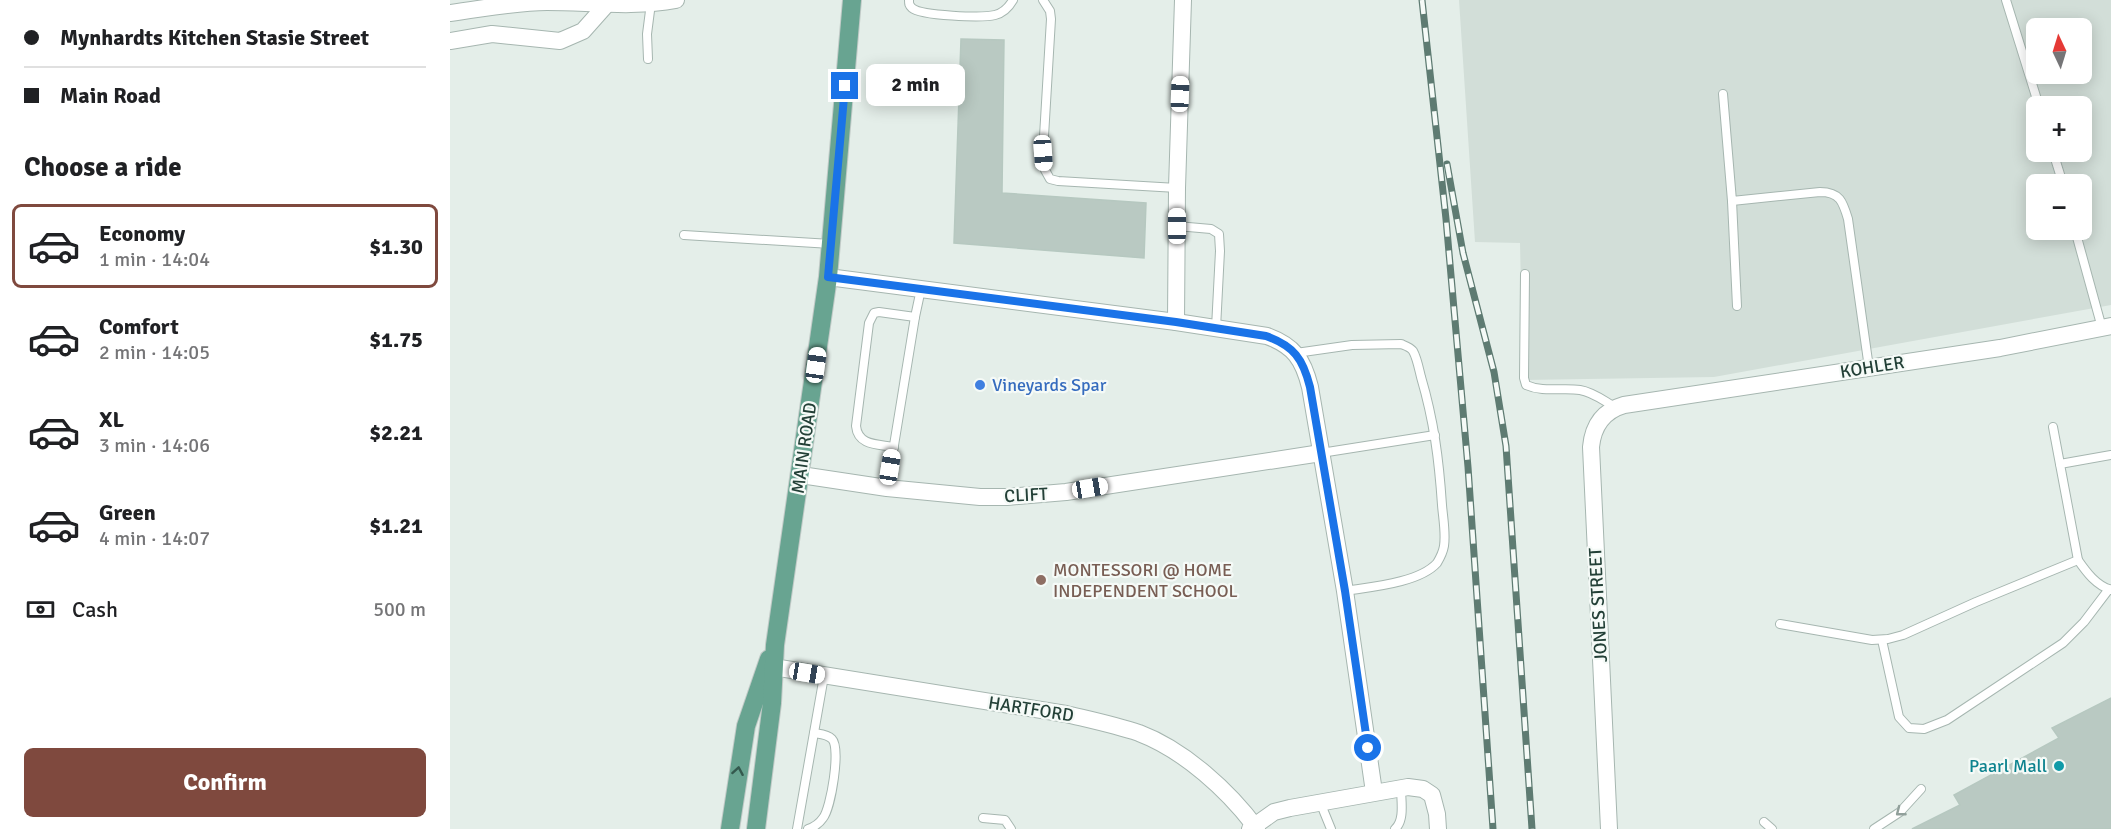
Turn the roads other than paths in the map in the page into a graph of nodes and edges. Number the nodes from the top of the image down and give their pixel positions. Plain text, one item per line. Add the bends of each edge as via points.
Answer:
1 (676, 0) edge
2 (852, 0) edge
3 (909, 0) edge
4 (1013, 0) edge
5 (1042, 0) edge
6 (1183, 0) edge
7 (2006, 0) edge
8 (651, 2) junction
9 (607, 4) junction
10 (450, 13) edge
11 (450, 41) edge
12 (648, 59) dead end
13 (1724, 94) dead end
14 (2036, 96) edge
15 (1177, 188) junction
16 (1732, 201) junction
17 (1177, 226) junction
18 (684, 235) dead end
19 (2078, 240) edge
20 (831, 244) junction
21 (1525, 274) dead end
22 (828, 277) junction
23 (921, 289) junction
24 (1737, 306) dead end
25 (915, 317) junction
26 (1176, 322) junction
27 (2106, 327) edge
28 (1216, 328) junction
29 (1296, 353) junction
30 (1869, 368) junction
31 (1615, 407) junction
32 (2053, 427) dead end
33 (1435, 435) junction
34 (894, 447) junction
35 (1321, 453) junction
36 (2111, 455) edge
37 (2060, 464) junction
38 (801, 476) junction
39 (887, 488) junction
40 (2078, 560) junction
41 (2110, 590) edge
42 (1345, 591) junction
43 (1780, 624) dead end
44 (1882, 640) junction
45 (771, 667) junction
46 (824, 676) junction
47 (814, 733) junction
48 (1401, 788) junction
49 (1921, 789) dead end
50 (1374, 792) junction
51 (1319, 802) junction
52 (983, 818) dead end
53 (1764, 822) dead end
54 (1254, 828) edge
55 (730, 829) edge
56 (756, 829) edge
57 (797, 829) edge
58 (808, 829) edge
59 (1011, 829) edge
60 (1331, 829) edge
61 (1395, 829) edge
62 (1438, 829) edge
63 (1609, 829) edge
64 (1772, 829) edge
65 (1874, 829) edge

1 - 8 street
2 - 20 main road, MAIN ROAD
3 - 4 lane via 913,9 920,12 986,16 1001,12
5 - 15 lane via 1051,19 1043,153 1050,179
6 - 15 street
7 - 14 lane
8 - 9 street
8 - 12 lane
9 - 10 street via 544,2
9 - 11 street via 583,31 560,41 492,34
13 - 16 lane
15 - 17 street
16 - 24 lane
16 - 30 lane via 1820,192 1833,193 1842,200
17 - 26 street
17 - 28 lane via 1211,229 1219,234
18 - 20 lane
19 - 27 lane
20 - 22 main road, MAIN ROAD
21 - 31 lane via 1526,385 1544,390 1581,390
22 - 23 street
22 - 38 main road, MAIN ROAD
23 - 25 lane
23 - 26 street
25 - 34 lane
25 - 34 lane via 879,312 874,313 869,323 857,434 865,442
26 - 28 street
27 - 30 street, KOHLER via 2009,347
28 - 29 street via 1266,336
29 - 33 lane via 1352,345 1408,346 1415,355
29 - 35 street via 1306,369
30 - 31 street, KOHLER
31 - 63 street, JONES STREET via 1595,428 1591,447
32 - 37 lane
33 - 35 lane
33 - 42 lane via 1444,539 1438,562 1417,575 1389,584
34 - 39 lane
35 - 39 street, CLIFT via 1036,495 980,496
35 - 42 street
36 - 37 lane
37 - 40 lane
38 - 39 street, CLIFT
38 - 45 main road, MAIN ROAD
40 - 41 lane via 2090,576
40 - 44 lane via 1903,635
41 - 44 lane via 2063,643 1947,720 1923,729 1909,728 1899,717
42 - 50 street
43 - 44 lane
45 - 46 street, HARTFORD
55 -> 45 main road, MAIN ROAD via 746,726
45 - 56 main road, MAIN ROAD via 772,703
46 - 47 lane
46 - 54 street, HARTFORD via 1066,714 1140,734 1212,780
47 - 57 lane
47 - 58 lane via 833,740 836,751 828,809 823,819
48 - 50 street
48 - 61 lane via 1401,822
48 - 62 street via 1415,787 1432,795
49 -> 65 lane via 1900,812
50 - 51 street
51 - 54 street via 1274,812
51 - 60 lane
52 - 59 lane via 1005,820
53 - 64 lane

